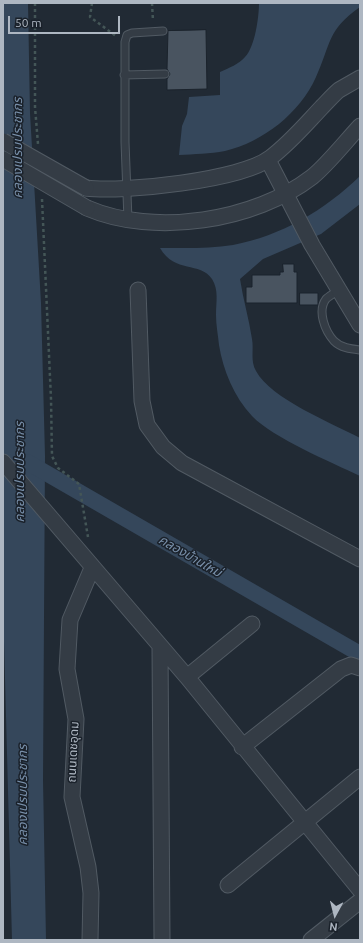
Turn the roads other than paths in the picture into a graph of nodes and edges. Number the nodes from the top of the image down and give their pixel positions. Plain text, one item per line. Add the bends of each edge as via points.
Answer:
1 (163, 31) dead end
2 (165, 74) dead end
3 (124, 75) junction
4 (360, 78) edge
5 (360, 126) edge
6 (3, 141) edge
7 (3, 159) edge
8 (268, 160) junction
9 (127, 188) junction
10 (286, 195) junction
11 (128, 220) junction
12 (138, 290) dead end
13 (338, 290) junction
14 (357, 315) edge
15 (360, 350) edge
16 (3, 462) edge
17 (360, 559) edge
18 (92, 568) junction
19 (252, 624) dead end
20 (160, 646) junction
21 (360, 668) edge
22 (187, 677) junction
23 (242, 747) junction
24 (360, 777) edge
25 (305, 821) junction
26 (228, 885) dead end
27 (360, 890) edge
28 (360, 901) edge
29 (90, 940) edge
30 (162, 940) edge
31 (311, 940) edge

1 - 3 lane via 132,33 127,36
2 - 3 lane
3 - 9 lane
4 - 8 street via 338,91
5 - 10 street via 313,176
6 - 9 street, bridge via 86,188
7 - 11 street, bridge via 87,208
8 - 9 street via 232,173 208,178 168,185
8 - 10 street
9 - 11 lane
10 - 11 street via 244,212 214,218 172,222
10 - 13 street
12 - 17 street via 142,401 147,425 163,447 182,463
13 - 14 street
13 - 15 lane via 326,299 321,318 334,342 348,349
16 - 18 street
18 - 20 street
18 - 29 street, ถนนเดชอุดม via 70,620 67,669 76,719 72,796 88,868 91,893
19 - 22 street
20 - 22 street
20 - 30 street
21 - 23 street via 351,665 341,670
22 - 23 street
23 - 25 street
24 - 25 street
25 - 26 street
25 - 27 street
28 - 31 street

